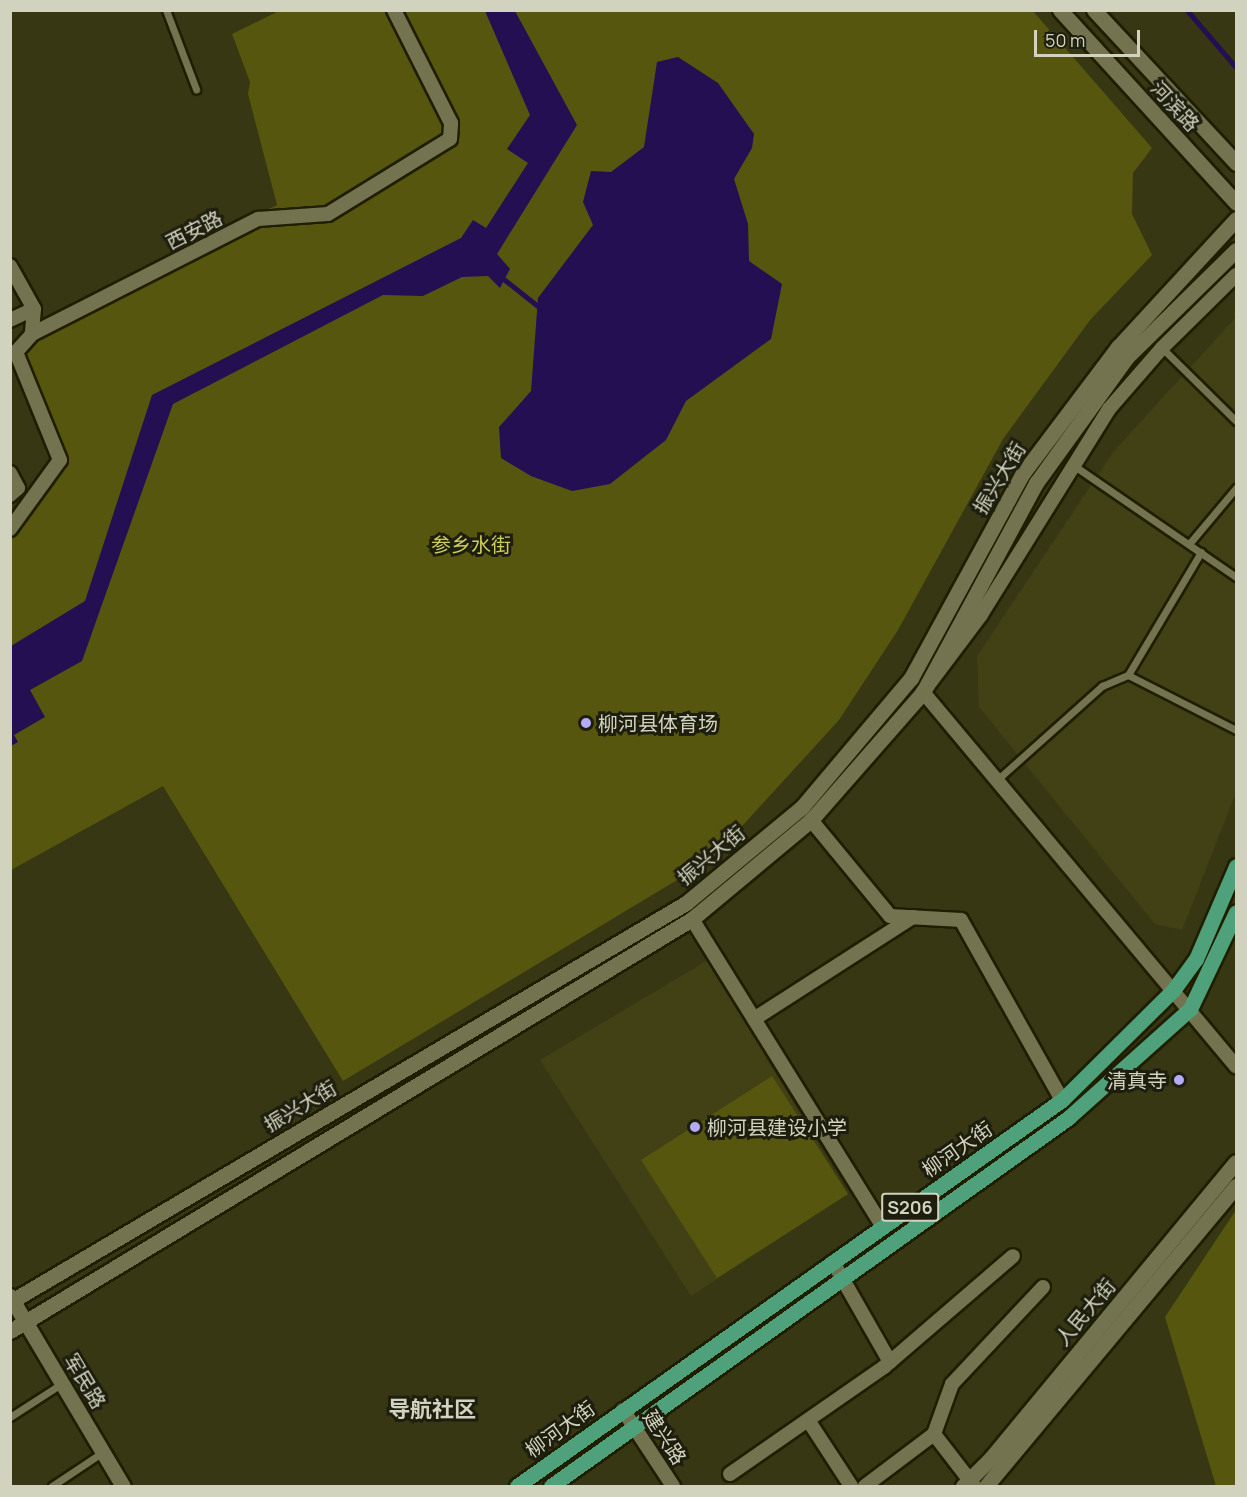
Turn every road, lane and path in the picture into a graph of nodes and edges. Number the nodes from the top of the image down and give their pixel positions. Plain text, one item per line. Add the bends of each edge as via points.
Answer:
1 (166, 10) edge
2 (394, 10) edge
3 (1060, 10) edge
4 (1094, 10) edge
5 (196, 89) dead end
6 (1236, 163) edge
7 (1236, 203) edge
8 (1236, 219) edge
9 (1236, 250) edge
10 (10, 266) edge
11 (1236, 275) edge
12 (34, 309) junction
13 (10, 320) edge
14 (32, 334) junction
15 (1162, 348) junction
16 (1236, 421) edge
17 (1073, 465) junction
18 (10, 473) edge
19 (1236, 488) edge
20 (10, 495) edge
21 (10, 529) edge
22 (1189, 544) junction
23 (1201, 552) junction
24 (1236, 577) edge
25 (1128, 675) junction
26 (923, 692) junction
27 (1236, 730) edge
28 (998, 779) junction
29 (811, 820) junction
30 (1236, 866) edge
31 (1236, 912) edge
32 (913, 917) junction
33 (692, 919) junction
34 (1174, 989) junction
35 (1190, 1009) junction
36 (754, 1018) junction
37 (1236, 1067) edge
38 (1062, 1101) junction
39 (1236, 1162) edge
40 (1236, 1186) edge
41 (884, 1227) junction
42 (1013, 1256) dead end
43 (833, 1262) junction
44 (843, 1278) junction
45 (1043, 1287) dead end
46 (11, 1300) edge
47 (25, 1320) junction
48 (10, 1331) edge
49 (890, 1362) junction
50 (62, 1384) junction
51 (623, 1410) junction
52 (10, 1417) edge
53 (808, 1420) junction
54 (635, 1426) junction
55 (934, 1434) junction
56 (103, 1452) junction
57 (730, 1474) dead end
58 (969, 1484) edge
59 (52, 1486) edge
60 (123, 1486) edge
61 (517, 1486) edge
62 (551, 1486) edge
63 (673, 1486) edge
64 (851, 1486) edge
65 (865, 1486) edge
66 (986, 1486) edge

1 - 5 lane
2 - 14 street, 西安路 via 451,123 450,139 328,214 258,219
3 - 7 street, 河滨路
4 - 6 street, 河滨路
8 - 46 street, 振兴大街 via 1118,347 1023,473 912,678 802,807 686,903
9 - 26 street, 振兴大街 via 1126,358 1036,483
10 - 12 street
11 - 15 street
12 - 13 street
12 - 14 street
14 - 21 street via 16,352 60,460
15 - 16 lane
15 - 17 street via 1109,409
17 - 22 lane
17 - 26 street via 981,615
18 - 20 street via 18,488
19 - 22 lane
22 - 23 lane
23 - 24 lane
23 - 25 lane
25 - 27 lane
25 - 28 lane via 1102,686
26 - 28 street
26 - 29 street, 振兴大街
28 - 34 street
29 - 32 street via 890,916
29 - 33 street, 振兴大街
30 - 34 main road, 柳河大街 / S206 via 1196,959
31 - 35 main road, 柳河大街 / S206
32 - 36 street
32 - 38 street via 961,920
33 - 36 street
33 - 47 street, 振兴大街
34 - 35 street
34 - 38 main road, 柳河大街 / S206
35 - 37 street
35 - 44 main road, 柳河大街 / S206 via 1068,1118
36 - 41 street
38 - 41 main road, 柳河大街 / S206
39 - 58 street, 人民大街
40 - 66 street, 人民大街
41 - 43 main road, 柳河大街 / S206
42 - 49 street
43 - 44 street
43 - 51 main road, 柳河大街 / S206
44 - 49 street
44 - 54 main road, 柳河大街 / S206
45 - 55 street via 952,1384
46 - 47 street, 军民路
47 - 48 street, 振兴大街
47 - 50 street, 军民路
49 - 53 street
50 - 52 lane
50 - 56 street, 军民路
51 - 54 street, 建兴路
51 - 61 main road, 柳河大街 / S206
53 - 57 street
53 - 64 street
54 - 62 main road, 柳河大街 / S206
54 - 63 street, 建兴路
55 - 58 street
55 - 65 street
56 - 59 lane
56 - 60 street, 军民路

